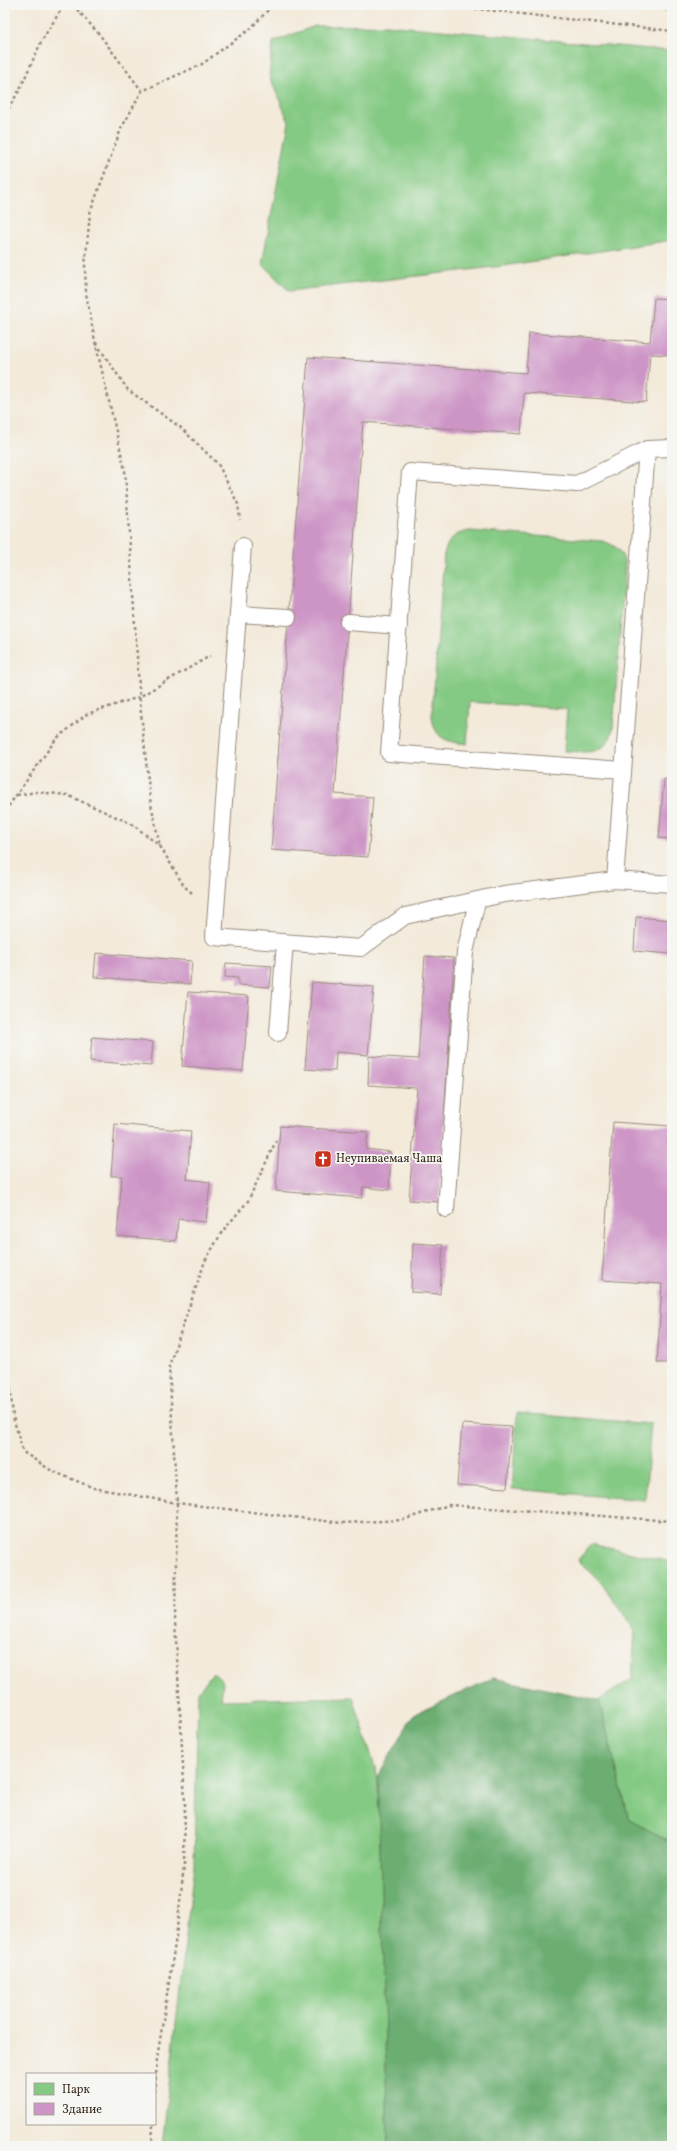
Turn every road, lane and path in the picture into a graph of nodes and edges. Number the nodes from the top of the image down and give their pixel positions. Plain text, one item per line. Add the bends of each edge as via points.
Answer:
1 (64, 5) edge
2 (73, 5) edge
3 (274, 5) edge
4 (421, 5) edge
5 (672, 31) edge
6 (142, 91) junction
7 (5, 114) edge
8 (95, 341) junction
9 (672, 448) edge
10 (647, 449) junction
11 (243, 546) joint
12 (238, 614) junction
13 (288, 617) dead end
14 (348, 622) dead end
15 (398, 626) junction
16 (236, 645) junction
17 (139, 697) junction
18 (623, 770) junction
19 (16, 795) junction
20 (5, 811) edge
21 (160, 846) junction
22 (615, 880) junction
23 (672, 884) edge
24 (477, 902) junction
25 (215, 916) junction
26 (285, 942) junction
27 (278, 1033) dead end
28 (276, 1141) dead end
29 (446, 1209) dead end
30 (5, 1353) edge
31 (177, 1503) junction
32 (672, 1521) edge
33 (156, 2075) edge
34 (153, 2125) edge
35 (152, 2146) edge

1 - 7 path via 42,40 19,91
2 - 6 path via 99,34
3 - 6 path via 250,29 202,64
4 - 5 path
6 - 8 path via 121,129 90,213 85,266 86,293
8 - 11 path via 128,390 180,427 218,464 238,504
8 - 17 path via 125,470
9 - 10 lane
10 - 15 lane via 577,484 410,472
10 - 18 lane
11 - 12 lane
12 - 13 lane
12 - 16 lane
14 - 15 lane
15 - 18 lane via 389,753
16 - 17 path via 206,658
16 - 25 lane
17 - 19 path via 87,714 56,739
17 - 21 path via 150,799
18 - 22 lane
19 - 20 path
19 - 21 path via 37,792 67,795 132,824
21 - 25 path via 184,886
22 - 23 lane
22 - 24 lane via 504,894
24 - 26 lane via 405,916 361,948
24 - 29 lane via 465,952
25 - 26 lane via 214,937
26 - 27 lane
28 - 31 path via 248,1201 222,1232 205,1261 170,1366
30 - 31 path via 13,1417 23,1452 52,1471 94,1488
31 - 32 path via 342,1523 402,1520 449,1505
31 - 33 path via 175,1621 185,1802 184,1866
34 - 35 path

